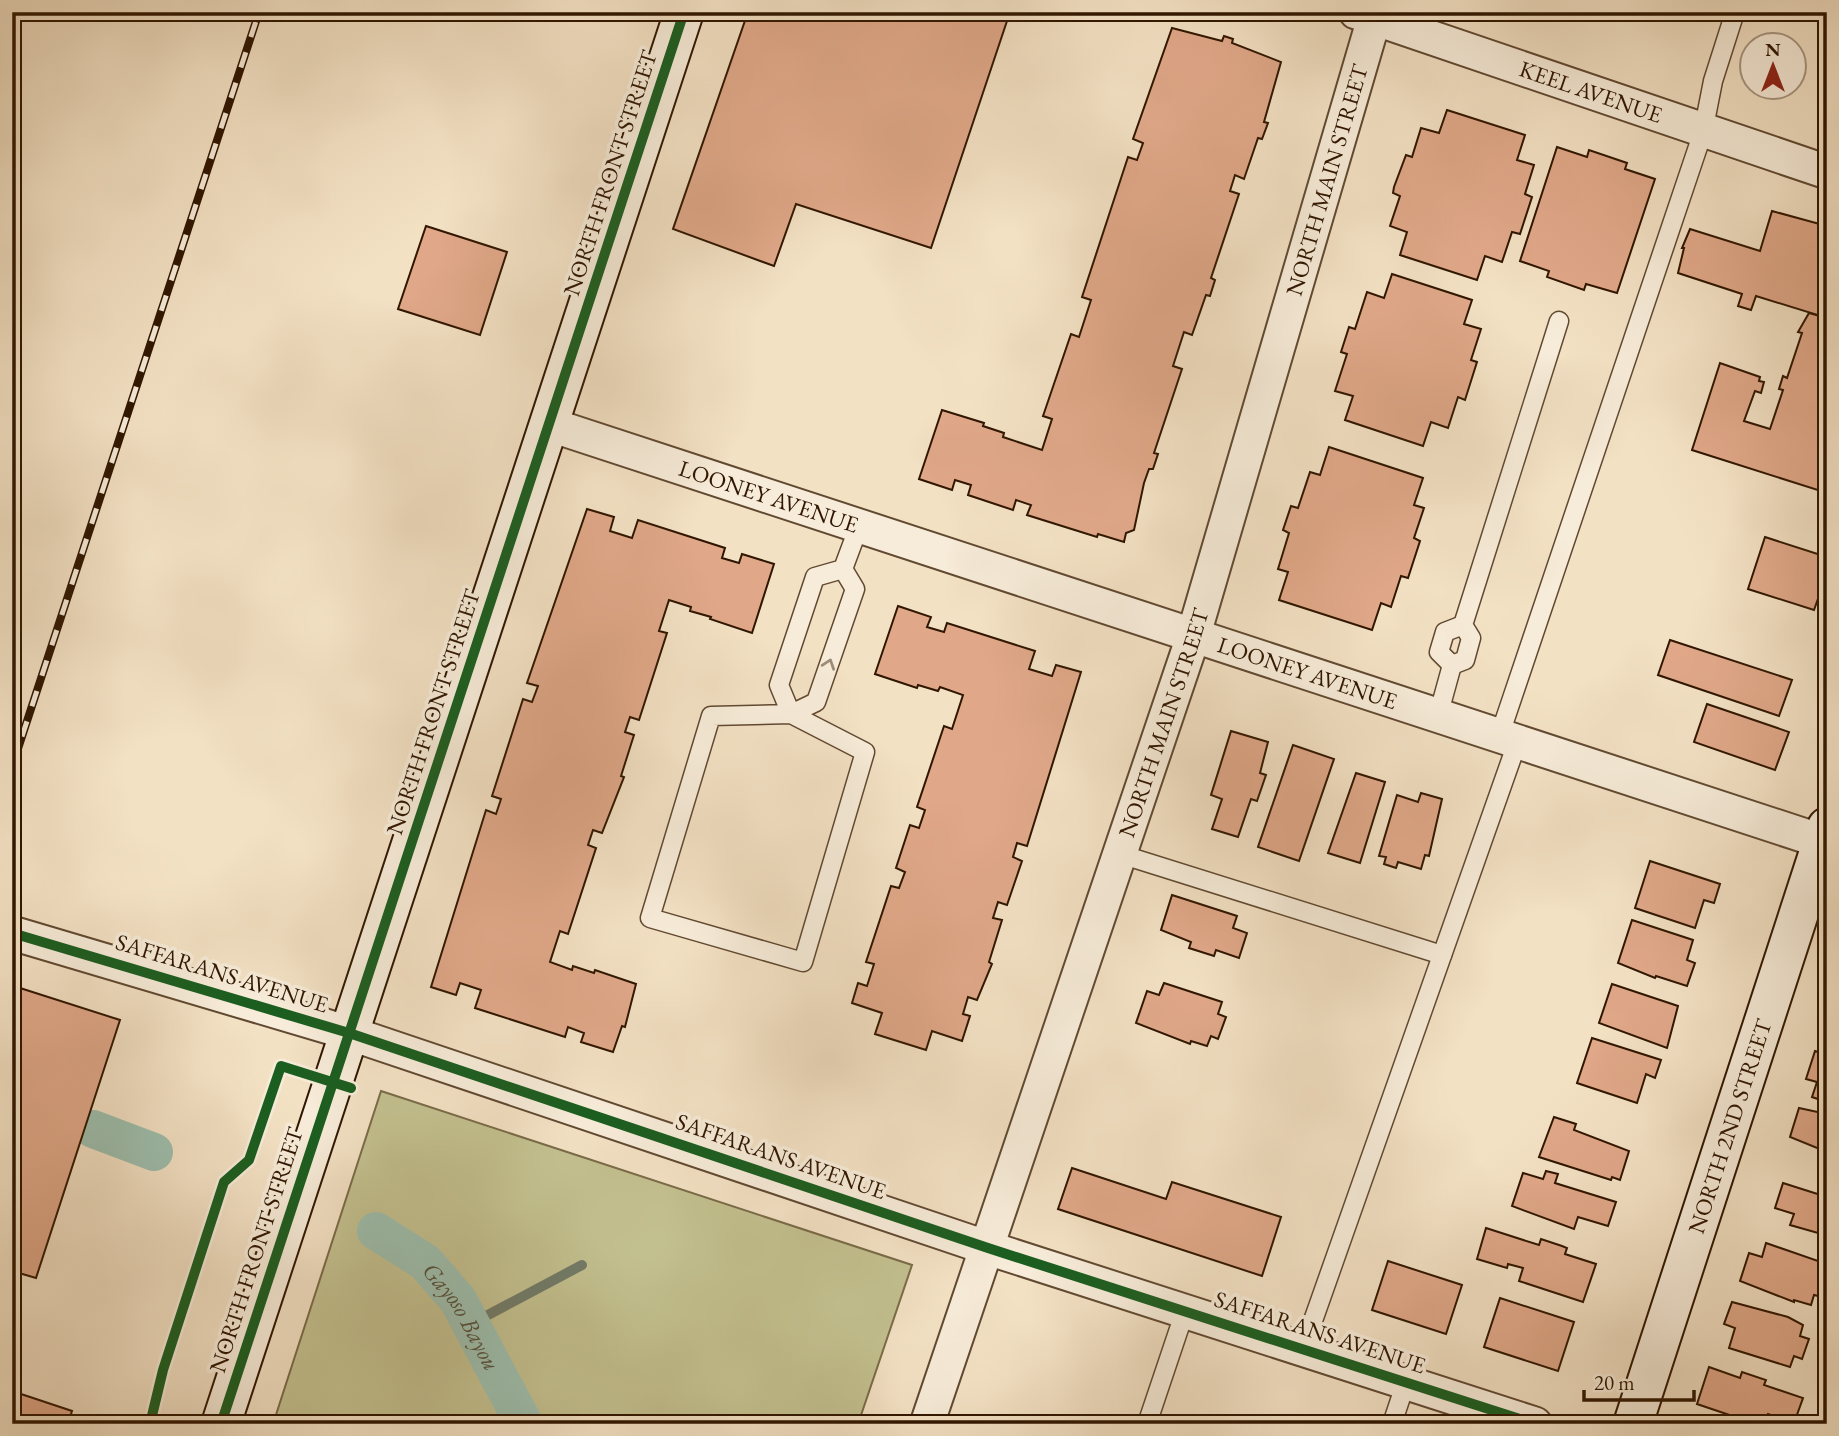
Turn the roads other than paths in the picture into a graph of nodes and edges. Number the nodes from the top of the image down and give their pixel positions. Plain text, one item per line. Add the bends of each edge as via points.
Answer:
1 (684, 12) edge
2 (1735, 12) edge
3 (1369, 14) edge
4 (1703, 132) junction
5 (1827, 172) edge
6 (1559, 321) dead end
7 (551, 425) junction
8 (859, 526) junction
9 (843, 569) junction
10 (1463, 625) junction
11 (1193, 637) junction
12 (1452, 665) junction
13 (791, 714) junction
14 (1437, 716) junction
15 (1508, 740) junction
16 (1825, 837) edge
17 (1120, 854) junction
18 (12, 933) edge
19 (1442, 955) junction
20 (349, 1033) junction
21 (988, 1248) junction
22 (1185, 1311) junction
23 (1303, 1349) junction
24 (1406, 1382) junction
25 (220, 1424) edge
26 (927, 1424) edge
27 (1147, 1424) edge
28 (1392, 1424) edge
29 (1535, 1424) edge
30 (1633, 1424) edge

1 - 7 street, NORTH FRONT STREET
2 - 4 lane
3 - 4 street, KEEL AVENUE
3 - 11 street, NORTH MAIN STREET
4 - 5 street, KEEL AVENUE
4 - 15 lane
6 - 10 lane
7 - 8 street, LOONEY AVENUE
7 - 20 street, NORTH FRONT STREET
8 - 9 lane
8 - 11 street, LOONEY AVENUE
13 -> 9 lane via 816,702 855,589
9 - 13 lane via 815,577 779,685
10 - 12 lane via 1471,638 1465,660
10 - 12 lane via 1445,632 1439,652
11 - 14 street, LOONEY AVENUE
11 - 17 street, NORTH MAIN STREET
12 - 14 lane
13 - 13 lane via 711,716 650,918 803,962 865,752
14 - 15 street, LOONEY AVENUE
15 - 16 street, LOONEY AVENUE
15 - 19 lane
16 - 30 street, NORTH 2ND STREET
17 - 19 lane
17 - 21 street, NORTH MAIN STREET
18 - 20 street, SAFFARANS AVENUE
19 - 23 lane
20 - 21 street, SAFFARANS AVENUE
20 - 25 street, NORTH FRONT STREET
21 - 22 street, SAFFARANS AVENUE
21 - 26 street, NORTH MAIN STREET
22 - 23 street, SAFFARANS AVENUE
22 - 27 lane
23 - 24 street, SAFFARANS AVENUE
24 - 28 lane
24 - 29 street, SAFFARANS AVENUE

